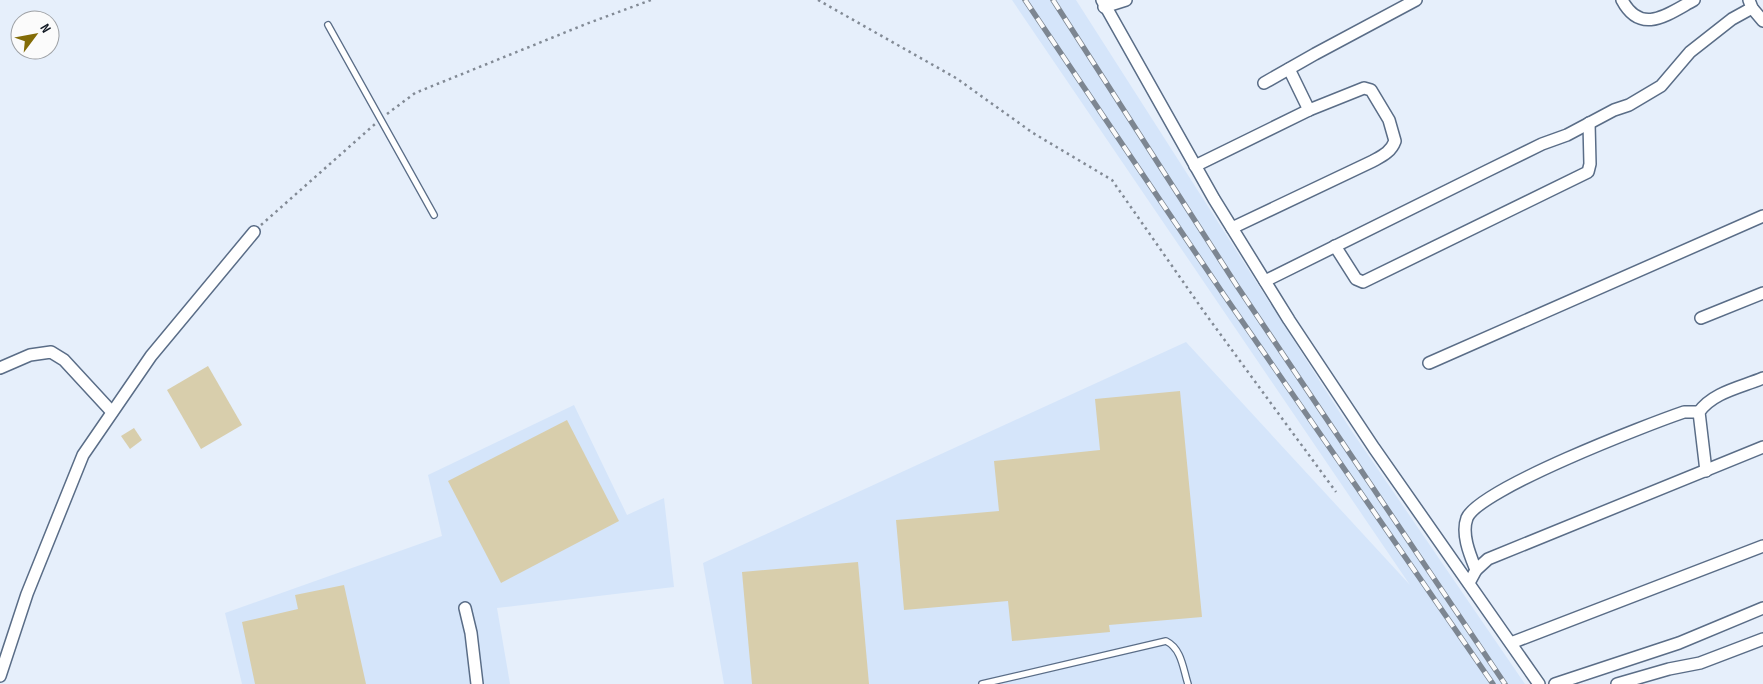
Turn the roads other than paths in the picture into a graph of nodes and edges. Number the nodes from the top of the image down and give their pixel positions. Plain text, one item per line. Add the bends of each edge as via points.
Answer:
1 (1126, 0) edge
2 (1416, 0) edge
3 (1622, 0) edge
4 (1694, 0) edge
5 (1103, 3) edge
6 (1750, 4) edge
7 (1763, 21) edge
8 (328, 25) dead end
9 (1288, 69) junction
10 (1264, 83) dead end
11 (1309, 110) junction
12 (1588, 123) junction
13 (1195, 166) junction
14 (434, 215) dead end
15 (1763, 216) edge
16 (1232, 228) junction
17 (254, 232) road end
18 (1335, 246) junction
19 (1265, 281) junction
20 (1763, 293) edge
21 (1701, 318) dead end
22 (1429, 363) dead end
23 (0, 368) edge
24 (1763, 378) edge
25 (112, 412) junction
26 (1699, 412) junction
27 (1763, 447) edge
28 (1706, 471) junction
29 (1763, 546) edge
30 (1476, 570) junction
31 (1469, 583) junction
32 (465, 608) dead end
33 (1763, 608) edge
34 (1763, 638) edge
35 (1511, 643) junction
36 (0, 676) edge
37 (477, 684) edge
38 (982, 684) edge
39 (1188, 684) edge
40 (1539, 684) edge
41 (1555, 684) edge
42 (1617, 684) edge

1 - 5 street
2 - 9 street
3 - 4 street via 1635,17 1647,20 1662,17
5 - 13 street
6 - 7 street
6 - 12 street via 1690,52 1661,86 1629,106
8 - 14 lane
9 - 10 street
9 - 11 street
11 - 13 street
11 - 16 street via 1364,88 1371,90 1389,120 1395,141 1391,149 1373,162
12 - 18 street
12 - 18 street via 1588,172 1363,282 1356,279
13 - 16 street
15 - 22 street
16 - 19 street
17 - 25 street via 151,356
18 - 19 street
19 - 31 street via 1374,448
20 - 21 street
23 - 25 street via 30,355 51,352 64,360
24 - 26 street via 1717,396 1703,405
25 - 36 street via 83,455 27,594
26 - 28 street
26 - 30 street via 1684,412 1594,447 1521,479 1479,506 1467,519 1466,529 1468,549
27 - 28 street
28 - 30 street via 1488,559
29 - 35 street
30 - 31 street
31 - 35 street
32 - 37 street
33 - 41 street via 1679,643
34 - 42 street via 1700,663
35 - 40 street
38 - 39 lane via 1166,641 1178,650

